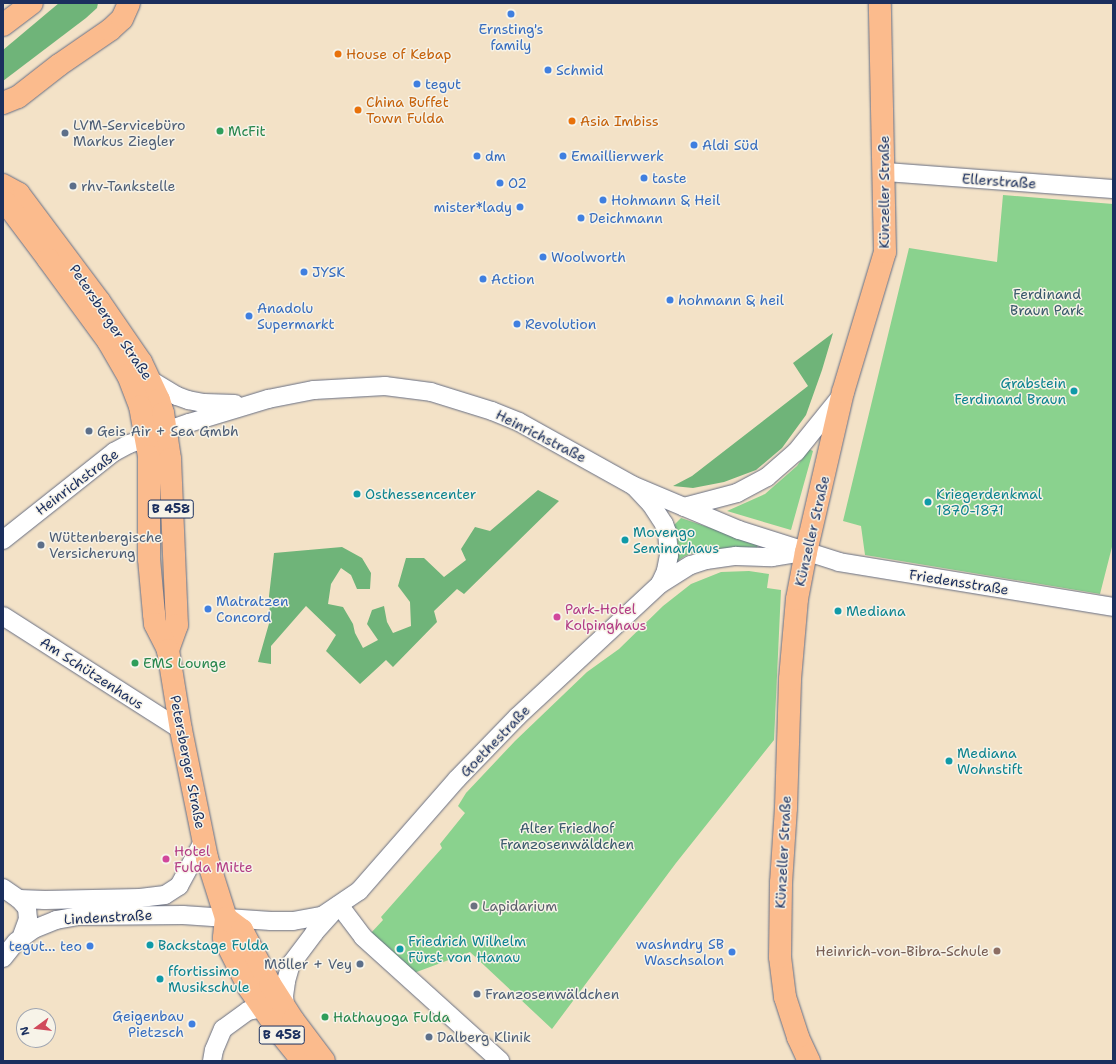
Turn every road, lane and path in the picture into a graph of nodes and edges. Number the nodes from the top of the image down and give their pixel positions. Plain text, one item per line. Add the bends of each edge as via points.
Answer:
1 (32, 3) edge
2 (130, 3) edge
3 (880, 3) edge
4 (3, 26) edge
5 (10, 100) edge
6 (3, 120) edge
7 (885, 172) junction
8 (1113, 189) edge
9 (4, 197) edge
10 (152, 381) junction
11 (844, 392) junction
12 (248, 404) junction
13 (157, 434) junction
14 (632, 485) junction
15 (684, 507) junction
16 (3, 540) edge
17 (806, 552) junction
18 (660, 584) junction
19 (1113, 607) edge
20 (3, 616) edge
21 (181, 730) junction
22 (204, 840) junction
23 (3, 888) edge
24 (19, 899) junction
25 (339, 905) junction
26 (226, 918) junction
27 (21, 938) junction
28 (3, 958) edge
29 (285, 1007) junction
30 (262, 1008) junction
31 (212, 1061) edge
32 (303, 1061) edge
33 (324, 1061) edge
34 (500, 1061) edge
35 (809, 1061) edge

1 - 4 main road
2 - 5 main road via 119,23
3 - 7 main road, Künzeller Straße
5 - 6 main road
7 - 8 street, Ellerstraße
7 - 11 main road, Künzeller Straße via 885,252
9 - 10 main road, Petersberger Straße / B 458 via 19,194 134,350
9 - 13 main road, Petersberger Straße / B 458 via 119,358 140,406
10 - 12 street, Heinrichstraße via 188,400
10 - 13 main road, Petersberger Straße / B 458 via 164,414
11 - 15 street via 796,452 767,477 737,493
11 - 17 main road, Künzeller Straße
12 - 13 street, Heinrichstraße
12 - 14 street, Heinrichstraße via 289,394 342,387 385,386 431,392 519,422
13 - 16 street, Heinrichstraße via 114,452
13 - 21 main road, Petersberger Straße / B 458 via 170,459 177,625 168,650
14 - 15 street, Heinrichstraße
14 - 18 street, Goethestraße via 651,504 667,532 666,571
15 - 17 street, Heinrichstraße via 739,530
17 - 18 street, Goethestraße via 772,557 736,556 706,560 692,565
17 - 19 street, Friedensstraße via 840,562
17 - 35 main road, Künzeller Straße via 797,600 790,679 780,950 786,997 798,1037
18 - 25 street, Goethestraße via 517,717 457,779 359,891
20 - 21 street, Am Schützenhaus
21 - 22 main road, Petersberger Straße / B 458
22 - 24 street, Lindenstraße via 180,886 165,894 140,898
22 - 26 main road, Petersberger Straße / B 458 via 212,878
23 - 24 street
24 - 27 street via 24,903 28,913
25 - 26 street, Goethestraße via 322,916 293,921
25 - 29 street, Goethestraße via 291,964 286,981
25 - 34 street via 363,937
26 - 27 street, Lindenstraße via 183,915 79,916 45,924
26 - 29 main road, B 458 via 242,930
26 - 30 main road, B 458 via 224,938
27 - 28 street, Lindenstraße
29 - 33 main road, B 458
30 - 31 street via 248,1011 223,1029
30 - 32 main road, B 458

